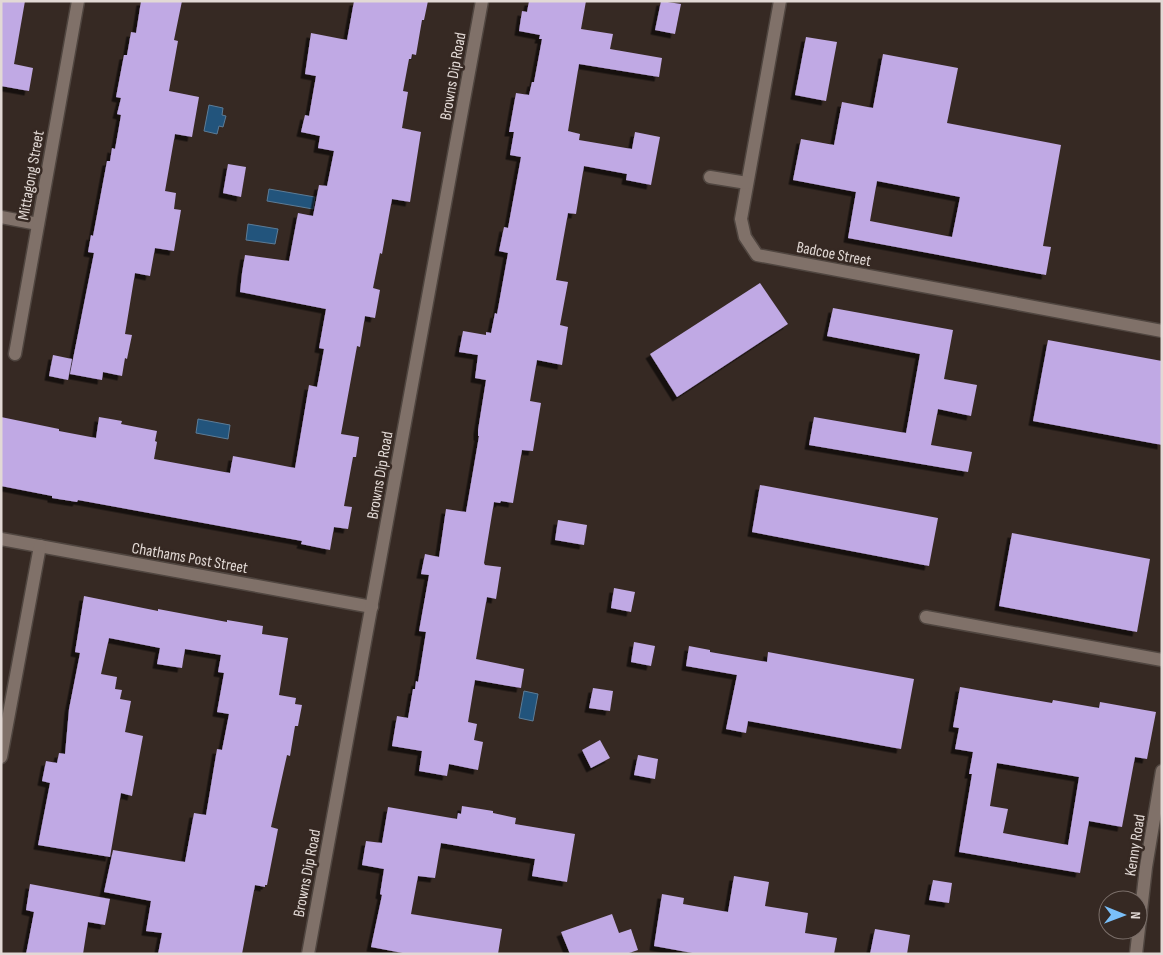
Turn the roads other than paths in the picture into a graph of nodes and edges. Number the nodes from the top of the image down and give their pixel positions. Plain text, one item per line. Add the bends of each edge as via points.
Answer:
1 (78, 1) edge
2 (482, 1) edge
3 (780, 1) edge
4 (710, 177) dead end
5 (748, 183) junction
6 (1, 217) edge
7 (38, 224) junction
8 (1162, 331) edge
9 (15, 354) dead end
10 (1, 539) edge
11 (40, 546) junction
12 (372, 607) junction
13 (926, 617) dead end
14 (1162, 660) edge
15 (1, 757) edge
16 (1162, 771) edge
17 (308, 954) edge
18 (1136, 954) edge

1 - 7 street, Mittagong Street
2 - 12 street, Browns Dip Road
3 - 5 street, Badcoe Street
4 - 5 street
5 - 8 street, Badcoe Street via 741,219 745,238 758,255
6 - 7 street
7 - 9 street, Mittagong Street
10 - 11 street, Chathams Post Street
11 - 12 street, Chathams Post Street
11 - 15 street
12 - 17 street, Browns Dip Road
13 - 14 street
16 - 18 street, Kenny Road

